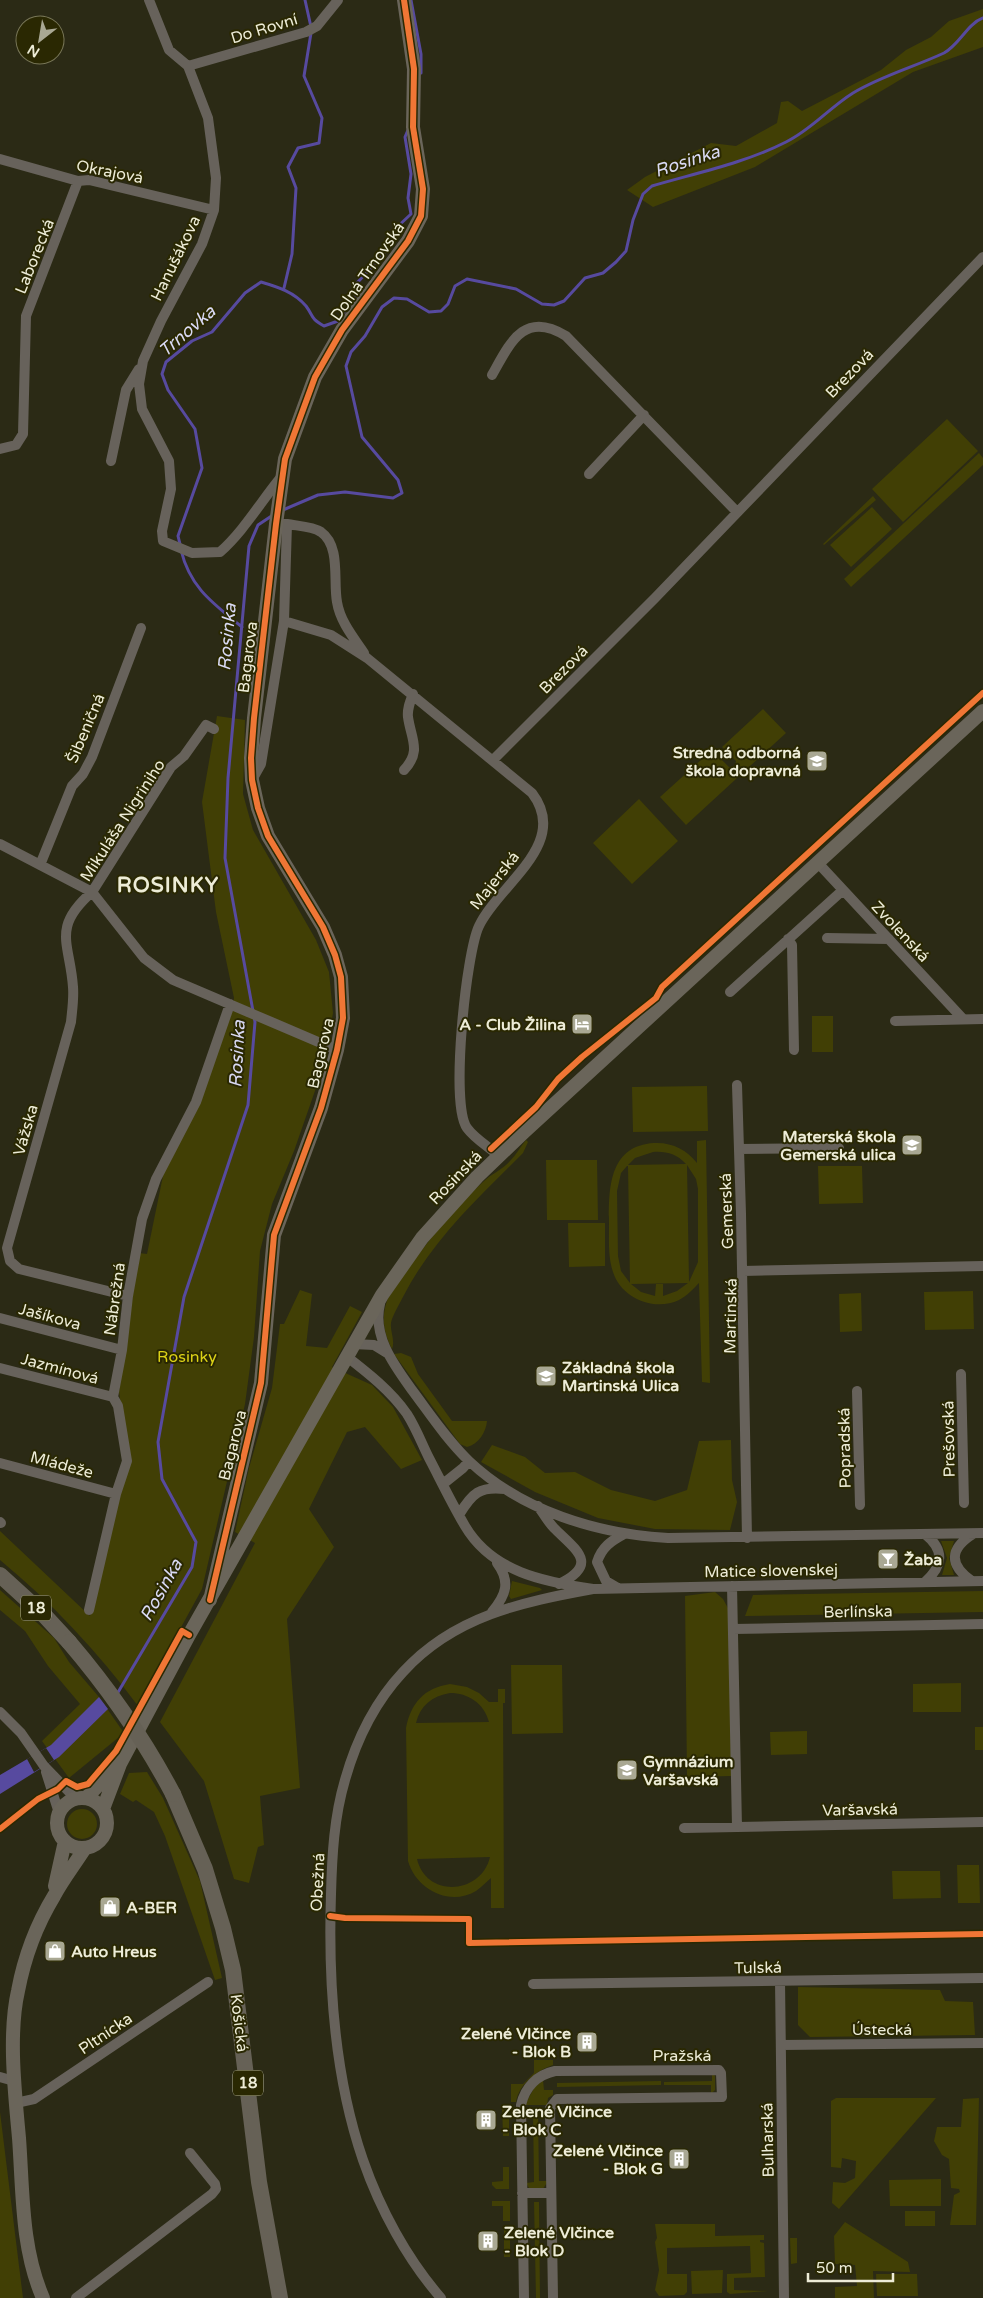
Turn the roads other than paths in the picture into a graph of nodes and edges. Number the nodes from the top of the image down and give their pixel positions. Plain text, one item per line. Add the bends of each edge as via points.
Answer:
1 (149, 0) edge
2 (338, 0) edge
3 (404, 0) edge
4 (188, 66) junction
5 (0, 159) edge
6 (78, 181) junction
7 (214, 210) junction
8 (983, 257) edge
9 (143, 361) junction
10 (492, 376) dead end
11 (644, 415) junction
12 (0, 449) edge
13 (111, 461) dead end
14 (589, 474) dead end
15 (282, 476) junction
16 (736, 511) junction
17 (280, 523) junction
18 (284, 621) junction
19 (140, 628) dead end
20 (367, 658) junction
21 (413, 694) junction
22 (983, 711) edge
23 (214, 729) dead end
24 (493, 760) junction
25 (404, 770) dead end
26 (252, 780) junction
27 (0, 844) edge
28 (818, 863) junction
29 (40, 864) junction
30 (843, 890) junction
31 (92, 892) junction
32 (827, 938) dead end
33 (788, 939) junction
34 (889, 939) junction
35 (730, 992) dead end
36 (230, 1004) junction
37 (963, 1019) junction
38 (983, 1019) edge
39 (895, 1021) dead end
40 (338, 1050) junction
41 (794, 1050) dead end
42 (737, 1085) dead end
43 (839, 1148) dead end
44 (739, 1149) junction
45 (499, 1156) junction
46 (983, 1266) edge
47 (742, 1271) junction
48 (382, 1295) junction
49 (128, 1296) junction
50 (0, 1318) edge
51 (122, 1350) junction
52 (350, 1350) junction
53 (387, 1353) junction
54 (0, 1368) edge
55 (961, 1374) dead end
56 (857, 1391) dead end
57 (113, 1397) junction
58 (469, 1461) junction
59 (0, 1463) edge
60 (442, 1484) junction
61 (506, 1489) junction
62 (116, 1494) junction
63 (964, 1504) dead end
64 (860, 1505) dead end
65 (538, 1506) junction
66 (459, 1515) junction
67 (978, 1533) edge
68 (624, 1534) junction
69 (925, 1534) junction
70 (747, 1538) junction
71 (494, 1558) junction
72 (0, 1575) edge
73 (978, 1581) edge
74 (925, 1582) junction
75 (559, 1584) junction
76 (732, 1586) junction
77 (618, 1588) junction
78 (593, 1589) junction
79 (210, 1600) junction
80 (89, 1610) dead end
81 (492, 1612) junction
82 (983, 1624) edge
83 (733, 1629) junction
84 (0, 1712) edge
85 (120, 1764) junction
86 (44, 1766) junction
87 (81, 1798) junction
88 (103, 1809) junction
89 (59, 1813) junction
90 (983, 1822) edge
91 (737, 1827) junction
92 (684, 1828) dead end
93 (65, 1841) junction
94 (85, 1848) junction
95 (53, 1897) junction
96 (983, 1978) edge
97 (208, 1982) dead end
98 (780, 1982) junction
99 (534, 1984) dead end
100 (983, 2043) edge
101 (781, 2045) junction
102 (0, 2077) edge
103 (14, 2081) junction
104 (16, 2103) junction
105 (190, 2153) dead end
106 (522, 2193) junction
107 (551, 2193) junction
108 (43, 2298) edge
109 (76, 2298) edge
110 (280, 2298) edge
111 (441, 2298) edge
112 (524, 2298) edge
113 (552, 2298) edge
114 (784, 2298) edge

1 - 4 street, Hanušákova via 169,50
2 - 4 street, Do Rovní via 316,26 306,32
3 - 15 street, Dolná Trnovská via 414,69 412,112 423,189 421,216 408,241 342,330 315,378 285,459
4 - 7 street, Hanušákova via 208,118 216,178
5 - 6 street, Okrajová
6 - 7 street, Okrajová via 89,180
6 - 12 street, Laborecká via 26,316 22,434 16,445
7 - 9 street, Hanušákova via 202,244
8 - 16 street, Brezová
9 - 13 street, Hanušákova via 126,390
9 - 15 street, Hanušákova via 139,384 142,409 169,460 171,489 162,531 163,541 192,553 220,552
10 - 11 street via 510,343 521,332 530,327 555,329 566,336
11 - 14 street
11 - 16 street
15 - 17 street, Dolná Trnovská
16 - 24 street, Brezová
17 - 18 street
17 - 20 street, Majerská via 321,532 329,541 334,557 337,602 346,627
17 - 26 street, Bagarova via 254,718
18 - 20 street, Majerská via 331,635
18 - 26 street via 261,764
19 - 29 street, Šibeničná via 92,757 72,786
20 - 21 street, Majerská
21 - 24 street, Majerská
21 - 25 street via 408,718 415,752 412,762
22 - 28 street, Rosinská
23 - 31 street, Mikuláša Nigriniho via 206,725 184,756 171,768
24 - 45 street, Majerská via 532,793 542,812 544,827 527,865 480,924 472,942 467,972 460,1063 463,1118 467,1128
26 - 40 street, Bagarova via 268,836 324,927 335,956 344,1002
27 - 29 street
28 - 30 street, Zvolenská
28 - 45 street, Rosinská
29 - 31 street
30 - 33 street
30 - 34 street, Zvolenská
31 - 36 street, Mikuláša Nigriniho via 144,958 173,980
31 - 49 street, Vážska via 80,902 66,927 66,949 73,987 71,1022 7,1248 10,1261 19,1269
32 - 34 street
33 - 35 street
33 - 41 street via 792,945
34 - 37 street, Zvolenská
36 - 40 street, Mikuláša Nigriniho
36 - 49 street, Nábrežná via 196,1102 156,1179 142,1219
37 - 38 street
37 - 39 street
40 - 79 street, Bagarova via 321,1108 274,1235 261,1383
42 - 44 street, Gemerská
43 - 44 street, Gemerská
44 - 47 street, Gemerská
45 - 48 street, Rosinská via 422,1238
46 - 47 street, Martinská
47 - 70 street, Martinská
48 - 52 street, Rosinská
48 - 53 street, Matice slovenskej via 378,1313
49 - 51 street, Nábrežná
50 - 51 street, Jašíkova
51 - 57 street, Nábrežná
52 - 53 street via 374,1345
52 - 60 street, Matice slovenskej via 407,1414
52 - 79 street, Rosinská
53 - 58 street, Matice slovenskej via 447,1438
54 - 57 street, Jazmínová
55 - 63 street, Prešovská
56 - 64 street, Popradská
57 - 62 street, Nábrežná via 118,1406 127,1461
58 - 60 street
58 - 61 street, Matice slovenskej
59 - 62 street, Mládeže
60 - 66 street, Matice slovenskej
61 - 65 street, Matice slovenskej
61 - 66 street via 481,1490 467,1501
62 - 80 street, Nábrežná
65 - 68 street, Matice slovenskej via 588,1526
65 - 75 street, Matice slovenskej via 553,1527 578,1550 582,1561 574,1576
66 - 71 street, Matice slovenskej via 465,1527
67 - 69 street, Matice slovenskej
67 - 73 street, Matice slovenskej via 960,1542 955,1555 956,1565 962,1574
68 - 70 street, Matice slovenskej
68 - 77 street via 609,1542 597,1562 606,1581
69 - 70 street, Matice slovenskej
69 - 74 street via 940,1553 934,1575
71 - 75 street, Matice slovenskej via 528,1576
71 - 81 street, Matice slovenskej via 504,1572 506,1590
72 - 110 main road, Košická / 18, bridge via 46,1616 100,1678 130,1719 173,1794 205,1869 237,1990 259,2182
73 - 74 street, Matice slovenskej
74 - 76 street, Matice slovenskej
75 - 78 street, Matice slovenskej
76 - 77 street, Matice slovenskej
76 - 83 street
77 - 78 street, Matice slovenskej
78 - 81 street, Obežná
79 - 85 street, Rosinská
81 - 111 street, Obežná via 443,1637 421,1654 391,1686 363,1732 344,1780 332,1858 333,1996 339,2059 349,2111 364,2162 395,2231
82 - 83 street, Berlínska
83 - 91 street
84 - 86 street via 22,1733
85 - 87 street, Rosinská
85 - 88 street, Rosinská
86 - 87 street
86 - 89 street
87 - 88 street via 96,1802
87 - 89 street via 63,1807
88 - 94 street via 105,1834 100,1841
89 - 93 street via 57,1828
90 - 91 street, Varšavská
91 - 92 street, Varšavská
93 - 94 street via 74,1847
93 - 95 street
94 - 95 street
95 - 103 street via 27,1956 17,1992
96 - 98 street, Tulská
97 - 104 street, Pltnícka via 34,2099
98 - 99 street, Tulská
98 - 101 street, Bulharská
100 - 101 street, Ústecká
101 - 114 street, Bulharská
102 - 103 street
103 - 104 street
104 - 108 street via 24,2214 31,2262
105 - 109 street via 216,2189
106 - 107 street
106 - 107 street, Pražská via 523,2095 530,2084 546,2073 719,2070 722,2073 722,2097 557,2099 550,2108
106 - 112 street, Pražská
107 - 113 street, Pražská

